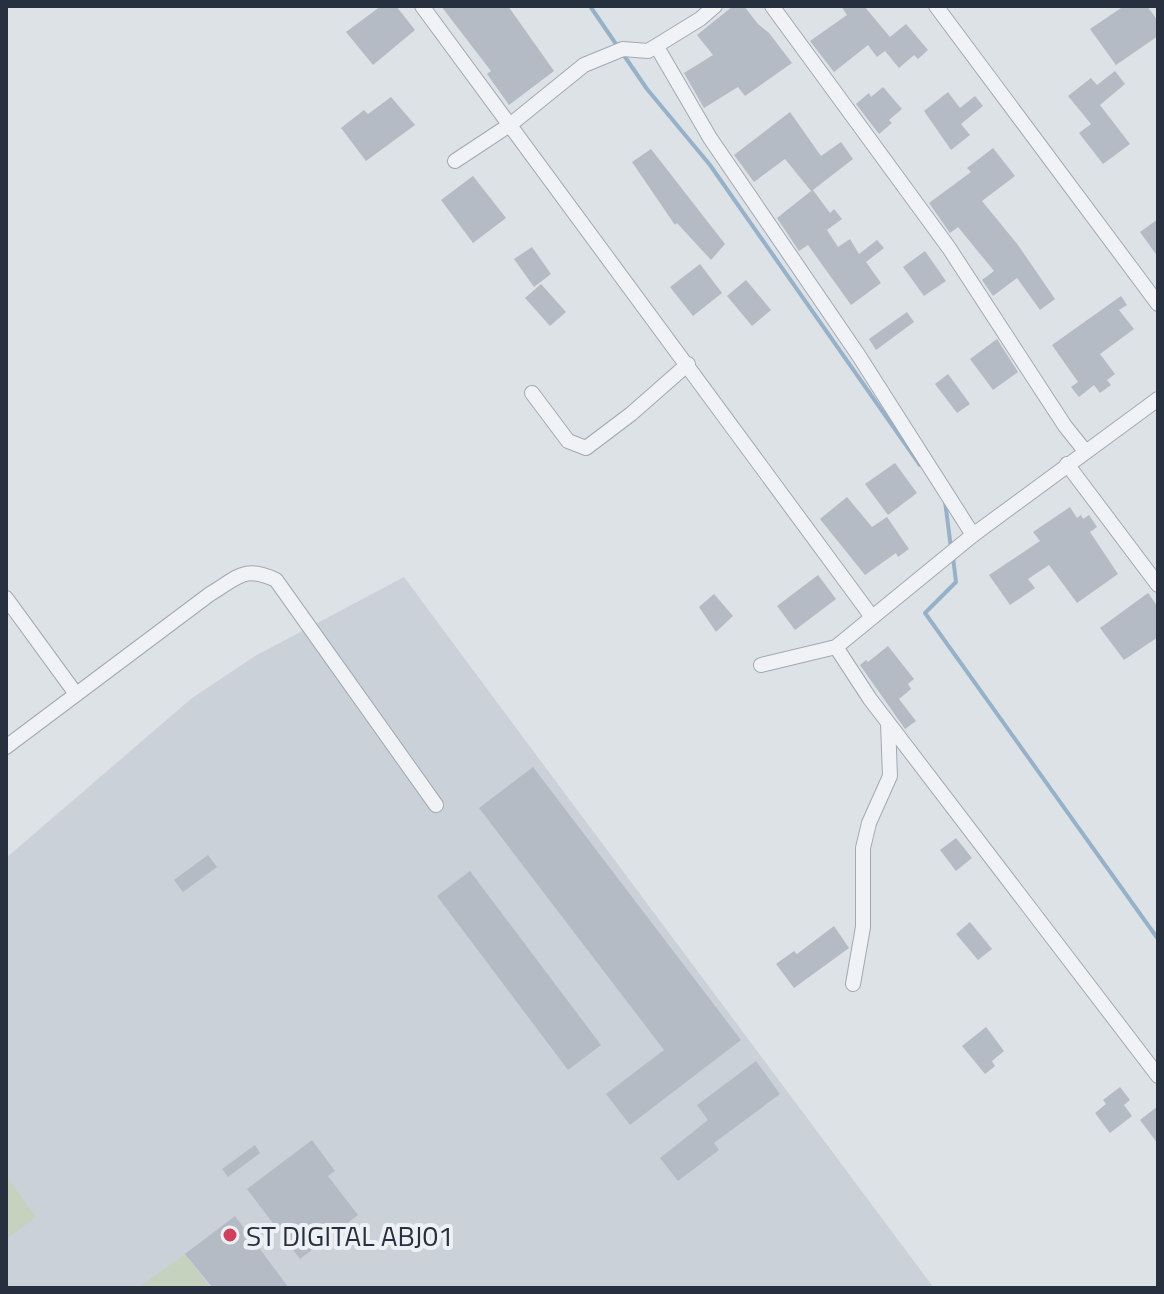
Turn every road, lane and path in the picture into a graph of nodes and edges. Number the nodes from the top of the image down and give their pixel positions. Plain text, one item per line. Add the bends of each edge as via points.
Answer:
1 (422, 6) edge
2 (715, 6) edge
3 (772, 6) edge
4 (936, 6) edge
5 (657, 47) junction
6 (511, 124) junction
7 (455, 161) dead end
8 (1158, 304) edge
9 (688, 364) junction
10 (532, 393) dead end
11 (1158, 399) edge
12 (1085, 451) junction
13 (1067, 464) junction
14 (973, 535) junction
15 (1158, 585) edge
16 (6, 598) edge
17 (872, 617) junction
18 (836, 647) junction
19 (761, 665) dead end
20 (76, 694) junction
21 (888, 723) junction
22 (6, 747) edge
23 (436, 805) dead end
24 (853, 984) dead end
25 (1158, 1076) edge

1 - 6 street
2 - 5 street
3 - 12 street via 949,248
4 - 8 street
5 - 6 street via 623,49 584,65
5 - 14 street via 710,138
6 - 7 street
6 - 9 street
9 - 10 street via 586,448 568,441
9 - 17 street
11 - 12 street
12 - 13 street
13 - 14 street
13 - 15 street
14 - 17 street
16 - 20 street
17 - 18 street
18 - 19 street
18 - 21 street
20 - 22 street
20 - 23 street via 210,594 257,572 276,580
21 - 24 street via 890,776 863,848 863,927
21 - 25 street

